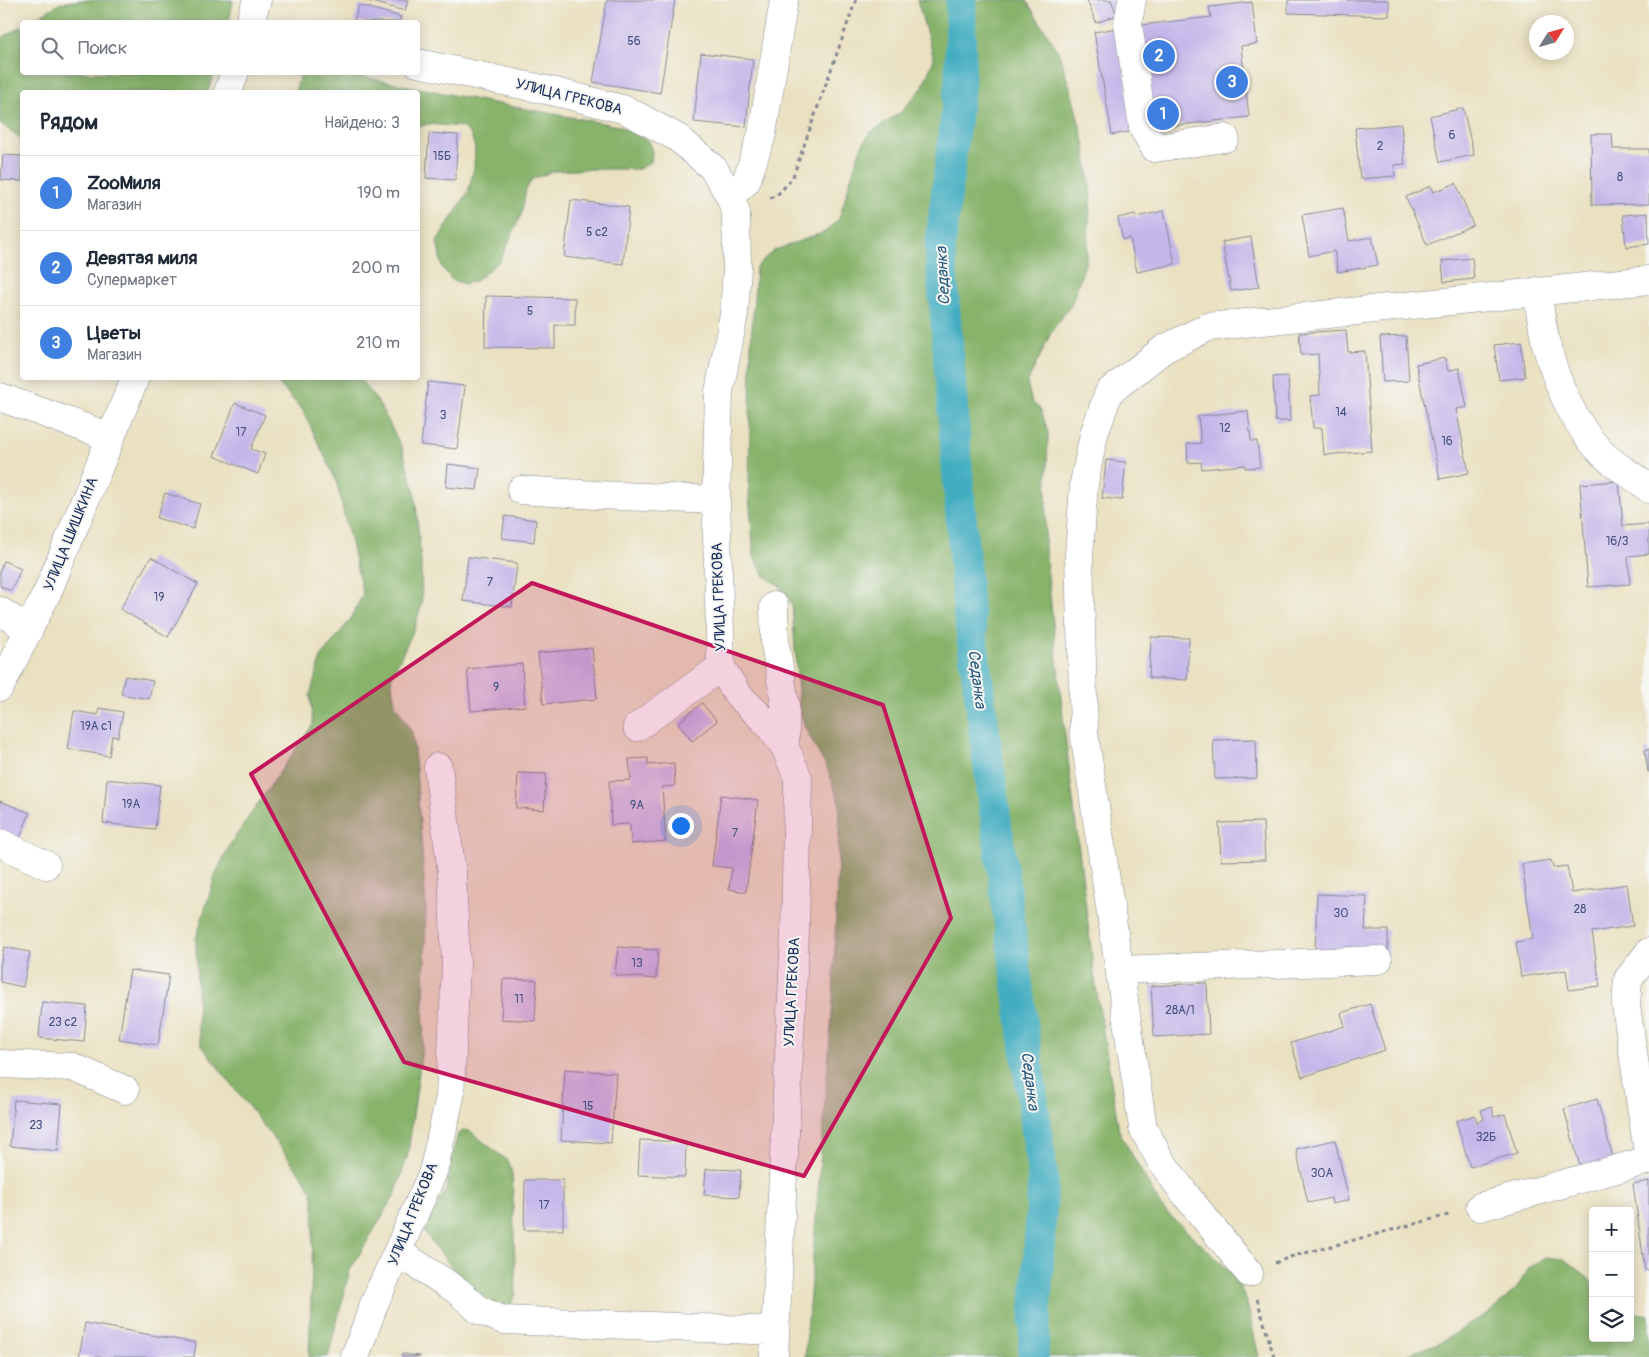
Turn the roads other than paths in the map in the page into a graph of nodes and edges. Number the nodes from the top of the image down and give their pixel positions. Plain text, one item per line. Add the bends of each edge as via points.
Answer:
1 (257, 0) edge
2 (784, 0) edge
3 (1132, 0) edge
4 (251, 20) edge
5 (420, 63) edge
6 (233, 75) edge
7 (229, 90) edge
8 (1225, 138) dead end
9 (733, 204) junction
10 (1649, 280) edge
11 (1537, 291) junction
12 (133, 380) edge
13 (0, 397) edge
14 (110, 437) junction
15 (1649, 489) edge
16 (521, 490) dead end
17 (716, 500) junction
18 (774, 606) dead end
19 (0, 611) edge
20 (29, 630) junction
21 (721, 666) junction
22 (0, 687) edge
23 (637, 727) dead end
24 (785, 747) junction
25 (438, 767) dead end
26 (0, 843) edge
27 (46, 864) dead end
28 (1649, 952) edge
29 (1378, 960) dead end
30 (1120, 970) junction
31 (0, 1064) edge
32 (124, 1090) dead end
33 (1649, 1160) edge
34 (1480, 1207) road end
35 (398, 1252) junction
36 (1249, 1273) road end
37 (774, 1344) edge
38 (354, 1357) edge

1 - 4 street
2 - 9 street via 762,134 746,182
3 - 8 street via 1128,23 1143,128 1155,148
5 - 9 street, УЛИЦА ГРЕКОВА via 626,110 678,138 714,169
6 - 7 street
9 - 17 street, УЛИЦА ГРЕКОВА via 734,304 719,392
10 - 11 street
11 - 15 street via 1546,343 1572,411 1602,453
11 - 30 street via 1208,327 1164,349 1109,392 1094,434 1084,484 1079,556 1084,732
12 - 14 street, УЛИЦА ШИШКИНА
13 - 14 street
14 - 20 street, УЛИЦА ШИШКИНА
16 - 17 street
17 - 21 street, УЛИЦА ГРЕКОВА
18 - 24 street via 775,644 785,704
19 - 20 street
20 - 22 street, УЛИЦА ШИШКИНА
21 - 23 street
21 - 24 street, УЛИЦА ГРЕКОВА via 738,695 768,724
24 - 37 street, УЛИЦА ГРЕКОВА via 798,778 795,934
25 - 35 street, УЛИЦА ГРЕКОВА via 452,873 456,965 450,1097 433,1172
26 - 27 street
28 - 33 street via 1628,979 1626,1006
29 - 30 street
30 - 36 street via 1142,1128 1161,1161
31 - 32 street via 73,1067
33 - 34 street
35 - 37 street via 458,1291 479,1310 503,1320
35 - 38 street, УЛИЦА ГРЕКОВА

